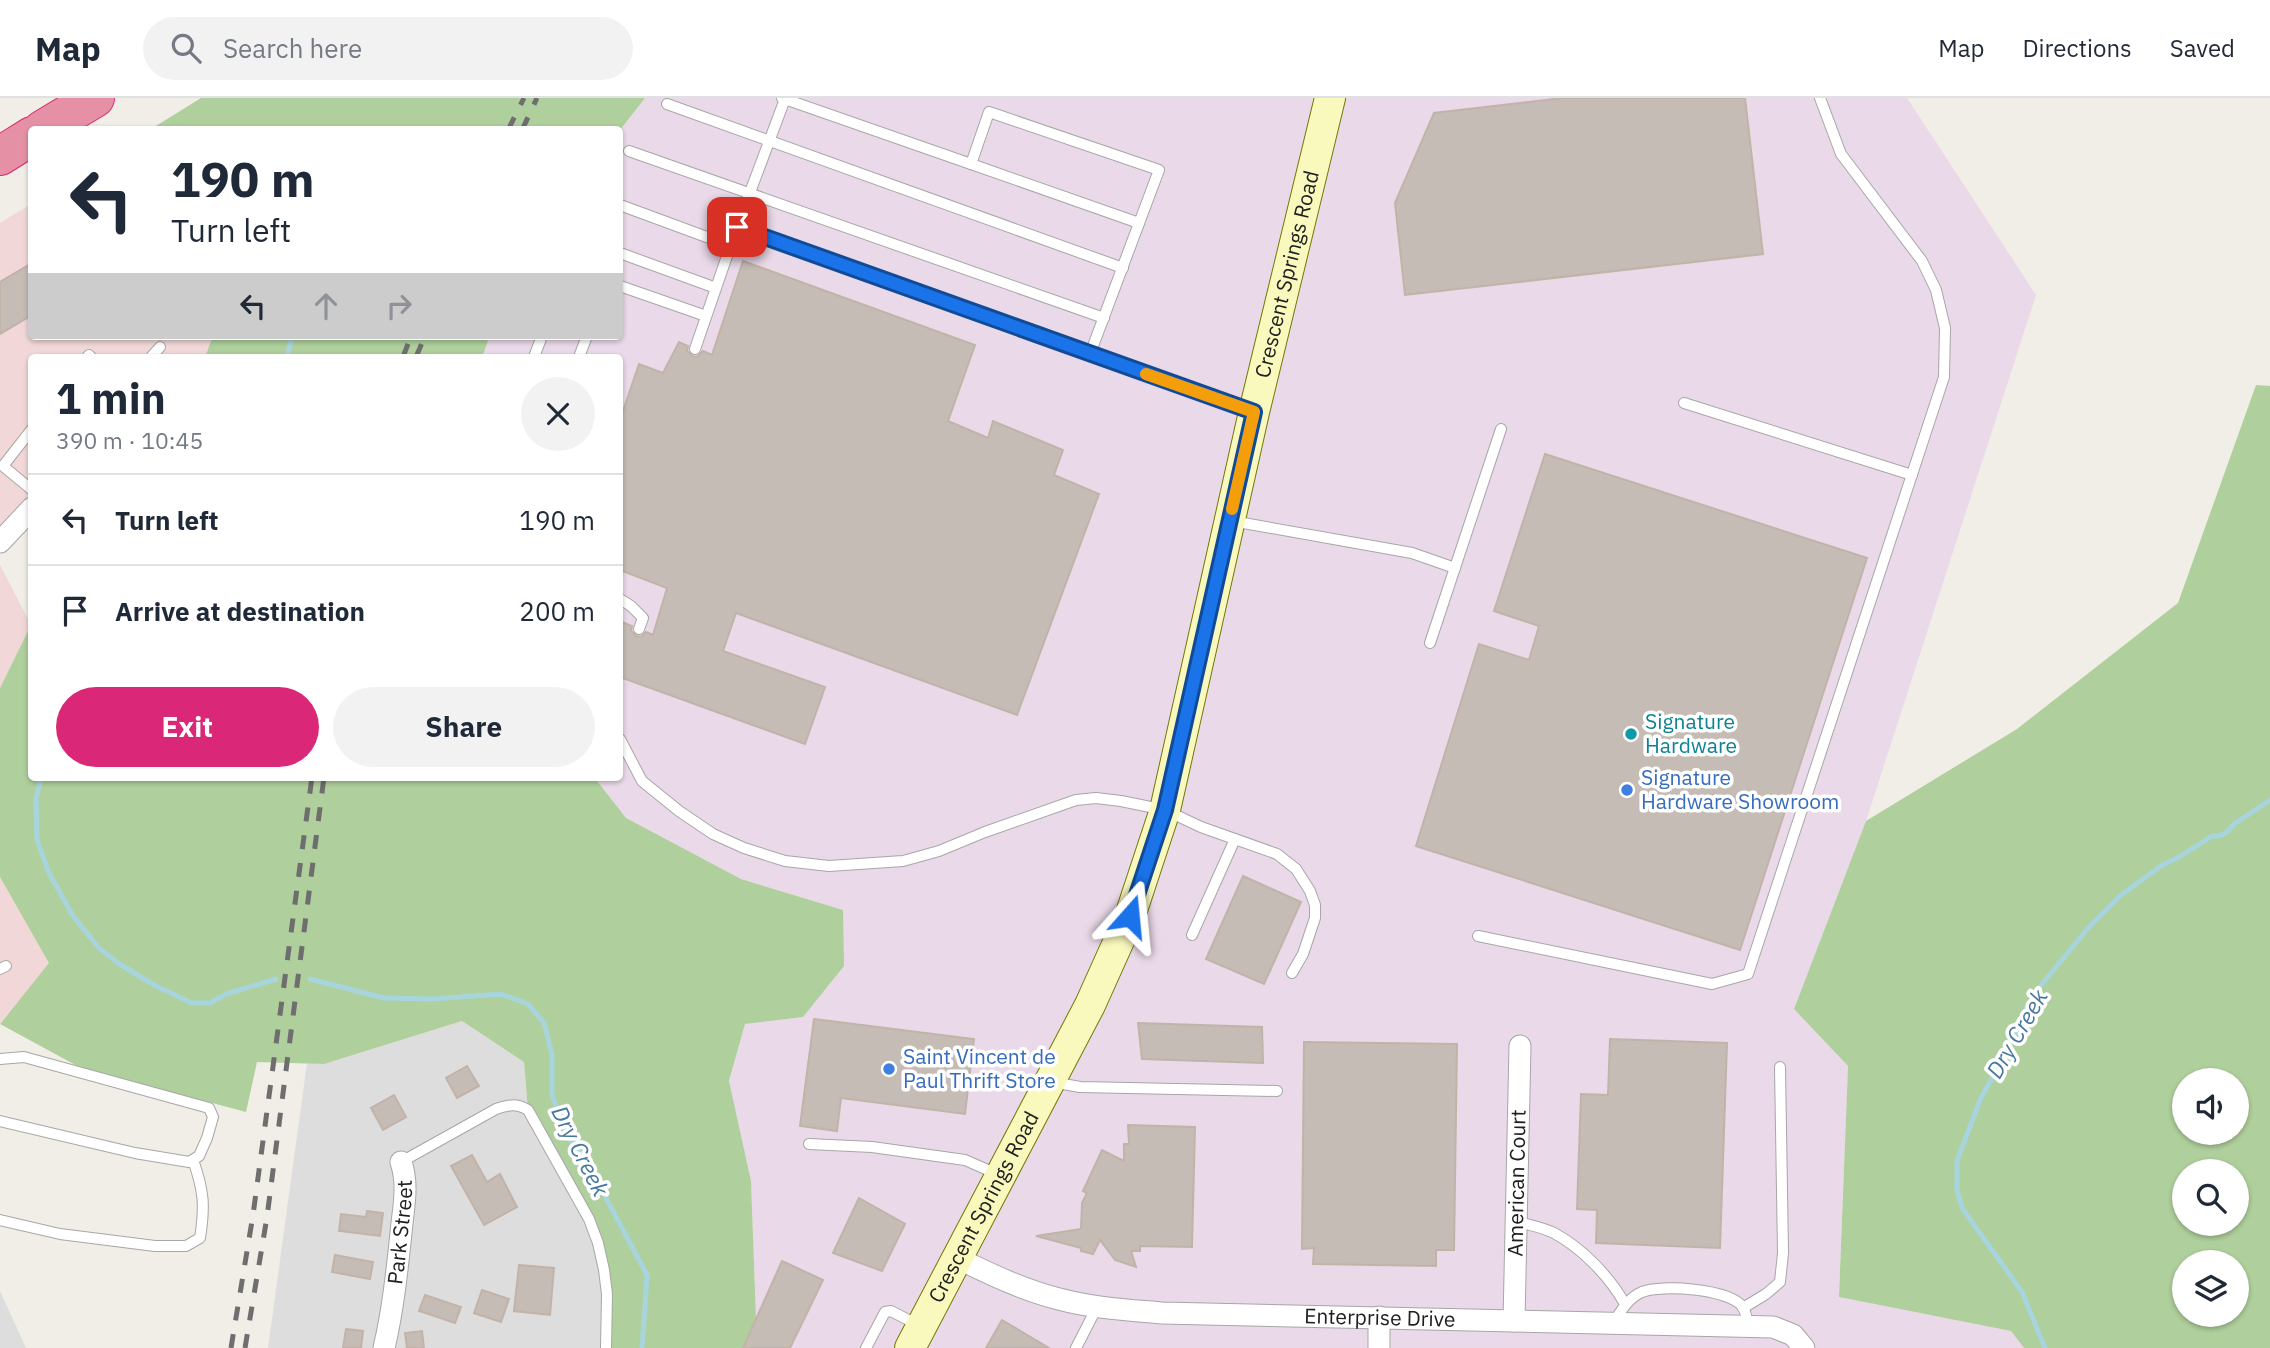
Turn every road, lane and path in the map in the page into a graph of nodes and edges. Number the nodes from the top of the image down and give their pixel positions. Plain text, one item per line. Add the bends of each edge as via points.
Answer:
1 (95, 98) edge
2 (1330, 98) edge
3 (1820, 98) edge
4 (784, 99) edge
5 (667, 104) dead end
6 (49, 126) edge
7 (28, 138) edge
8 (770, 140) junction
9 (629, 151) dead end
10 (0, 156) edge
11 (971, 163) junction
12 (750, 194) junction
13 (623, 206) edge
14 (1139, 223) junction
15 (737, 227) junction
16 (731, 246) junction
17 (623, 254) edge
18 (1123, 268) junction
19 (623, 287) edge
20 (716, 288) junction
21 (706, 316) junction
22 (1104, 318) junction
23 (160, 347) dead end
24 (695, 349) dead end
25 (154, 354) edge
26 (1090, 354) junction
27 (1684, 403) dead end
28 (1254, 412) junction
29 (1501, 429) dead end
30 (28, 434) edge
31 (1912, 475) junction
32 (28, 487) edge
33 (28, 512) edge
34 (1230, 520) junction
35 (0, 542) edge
36 (1455, 568) junction
37 (623, 601) edge
38 (639, 629) dead end
39 (1430, 643) dead end
40 (623, 745) edge
41 (1165, 810) junction
42 (1235, 839) junction
43 (1192, 935) dead end
44 (1478, 936) dead end
45 (1292, 973) dead end
46 (1520, 1046) dead end
47 (0, 1059) edge
48 (1780, 1067) dead end
49 (1049, 1081) junction
50 (1277, 1091) dead end
51 (0, 1121) edge
52 (809, 1144) dead end
53 (193, 1160) junction
54 (401, 1162) joint
55 (1000, 1175) junction
56 (0, 1220) edge
57 (1516, 1221) junction
58 (957, 1258) junction
59 (1625, 1304) junction
60 (1097, 1307) junction
61 (1379, 1317) junction
62 (1746, 1318) junction
63 (1514, 1321) junction
64 (1613, 1323) junction
65 (915, 1337) edge
66 (384, 1348) edge
67 (606, 1348) edge
68 (866, 1348) edge
69 (1076, 1348) edge
70 (1379, 1348) edge
71 (1804, 1348) edge

1 - 6 highway
2 - 28 main road, Crescent Springs Road
3 - 31 lane via 1841,154 1922,261 1936,290 1945,328 1944,377
4 - 8 lane
4 - 11 lane
5 - 8 lane
7 - 10 highway
8 - 12 lane
8 - 18 lane
9 - 12 lane
11 - 14 lane
11 - 14 lane via 989,112 1159,170
12 - 15 lane
12 - 22 lane
13 - 16 lane
14 - 18 lane
15 - 16 lane
15 - 26 lane
16 - 20 lane
17 - 20 lane
18 - 22 lane
19 - 21 lane
20 - 21 lane
21 - 24 lane
22 - 26 lane
23 - 25 lane
26 - 28 lane
27 - 31 lane
28 - 34 main road, Crescent Springs Road
29 - 36 lane
30 - 32 lane via 3,466
31 - 44 lane via 1748,974 1712,985
33 - 35 street
34 - 36 lane via 1412,553
34 - 41 main road, Crescent Springs Road
36 - 39 lane
37 - 38 lane via 643,618
40 - 41 lane via 642,781 679,811 713,834 785,861 829,866 903,861 1076,800 1096,798
41 - 42 lane
41 - 49 main road, Crescent Springs Road via 1120,940
42 - 43 lane
42 - 45 lane via 1277,854 1296,869 1310,891 1315,918
46 - 57 street, American Court
47 - 53 lane via 24,1057 209,1108 213,1117 207,1138
48 - 62 lane via 1780,1282
49 - 50 lane via 1080,1087
49 - 55 main road, Crescent Springs Road
51 - 53 lane via 135,1153
52 - 55 lane via 965,1160
53 - 56 lane via 204,1210 200,1238 186,1246 60,1234
54 - 66 street, Park Street via 405,1200
54 - 67 lane, Park Street via 496,1109 519,1105 528,1110 589,1219 604,1270
55 - 58 main road, Crescent Springs Road
57 - 59 lane via 1572,1244 1607,1278
57 - 63 street, American Court
58 - 60 street, Enterprise Drive via 1027,1289
58 - 65 main road, Crescent Springs Road
59 - 62 lane via 1643,1292 1693,1290 1726,1295
59 - 64 lane
60 - 61 street, Enterprise Drive via 1163,1313
60 - 69 lane
61 - 63 street, Enterprise Drive
61 - 70 street
62 - 64 street, Enterprise Drive
62 - 71 street, Enterprise Drive via 1793,1335
63 - 64 street, Enterprise Drive
65 - 68 lane via 891,1311 885,1312

